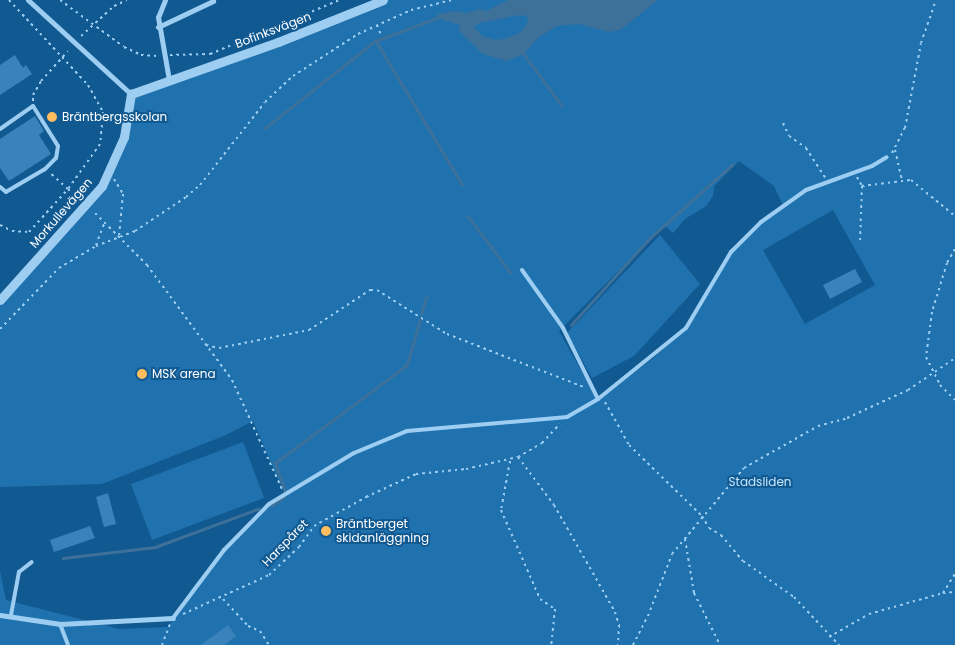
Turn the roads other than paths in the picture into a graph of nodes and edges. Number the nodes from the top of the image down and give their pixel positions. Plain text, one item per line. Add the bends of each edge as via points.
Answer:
1 (28, 0) edge
2 (165, 0) edge
3 (383, 0) edge
4 (213, 1) edge
5 (158, 26) junction
6 (169, 80) junction
7 (131, 94) junction
8 (0, 129) edge
9 (887, 157) road end
10 (0, 187) edge
11 (522, 270) dead end
12 (0, 300) edge
13 (598, 399) junction
14 (32, 562) dead end
15 (0, 615) edge
16 (12, 615) junction
17 (173, 618) joint
18 (60, 624) junction
19 (68, 645) edge

1 - 7 street
2 - 5 street
3 - 6 street, Bofinksvägen via 278,42
4 - 5 street
5 - 6 street
6 - 7 street, Bofinksvägen
7 - 12 street, Morkullevägen via 124,137 109,174 90,201
8 - 10 lane via 33,106 58,146 56,158 44,169 6,192
9 - 13 lane via 855,173 827,180 793,198 741,239 686,328
11 - 13 lane via 563,328
13 - 17 lane via 566,417 407,431 354,453 284,494 224,550
14 - 16 lane via 19,572
15 - 16 street
16 - 18 street
17 - 18 street
18 - 19 lane

